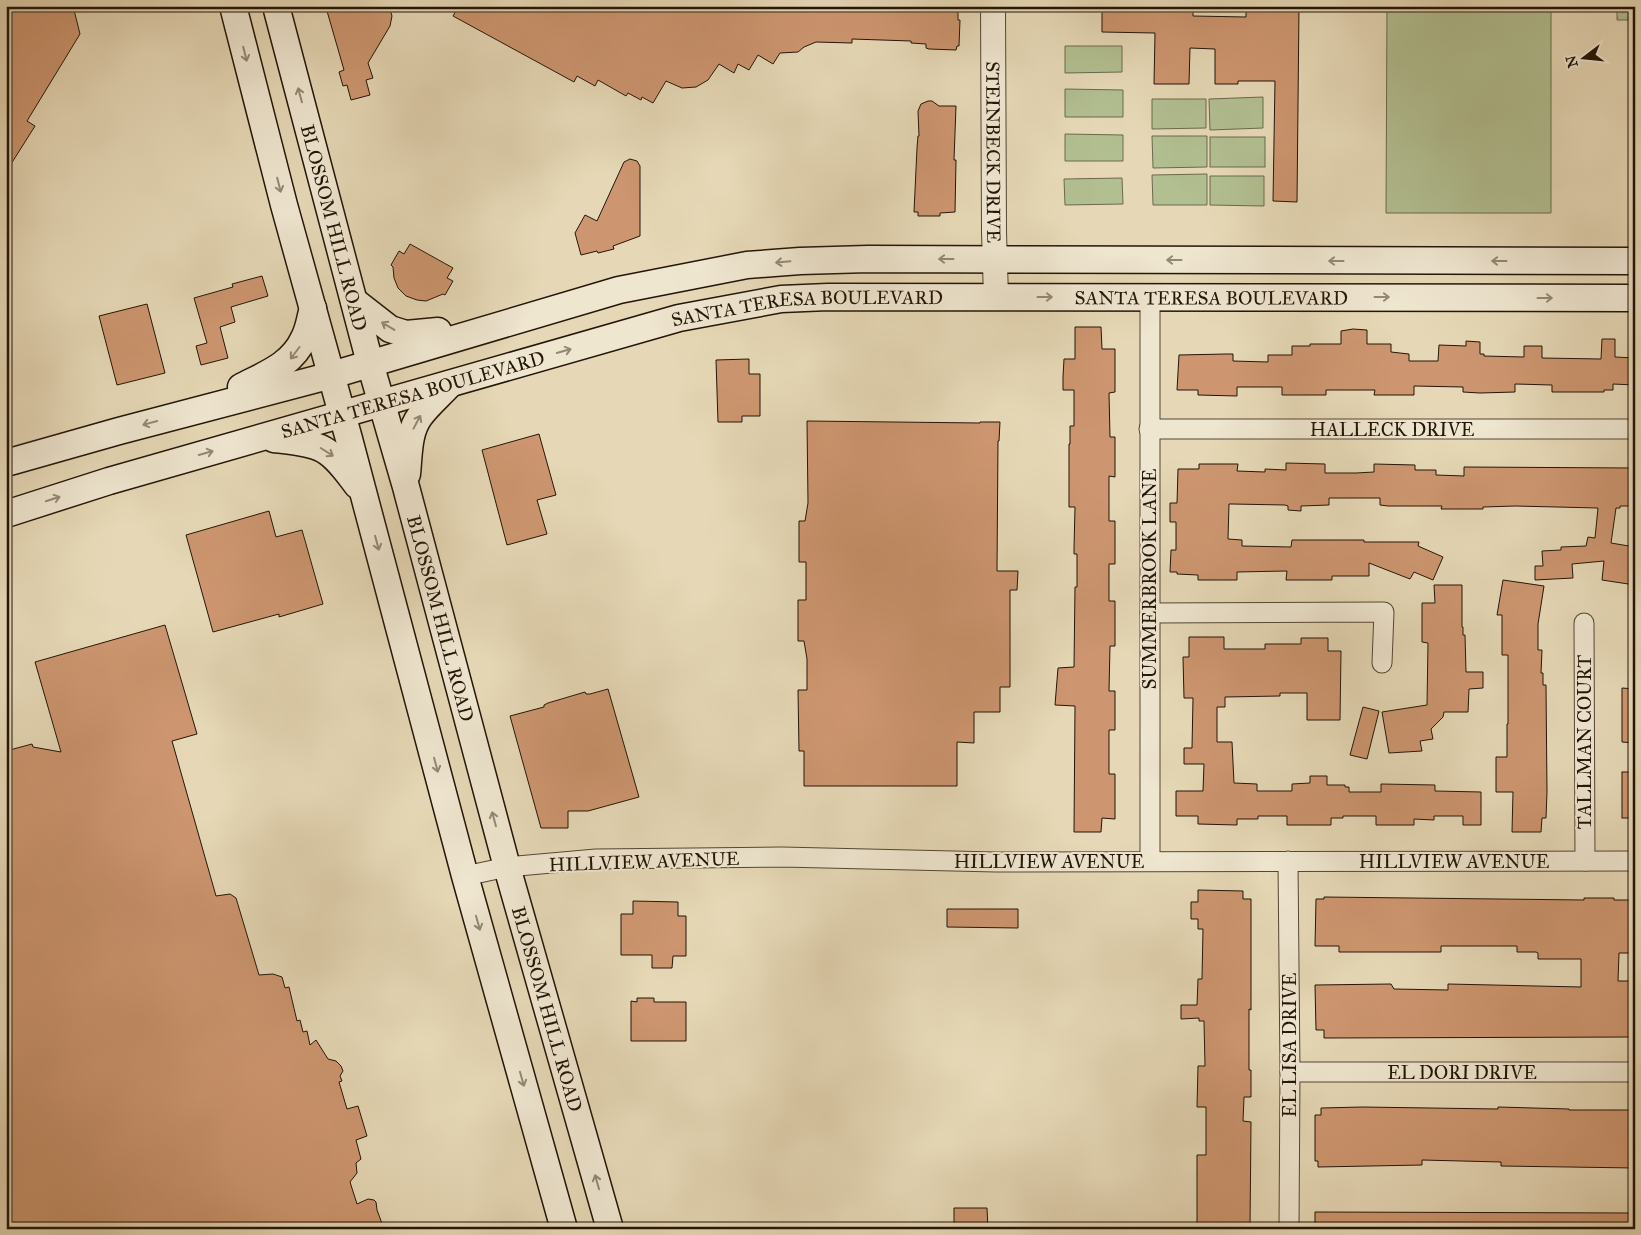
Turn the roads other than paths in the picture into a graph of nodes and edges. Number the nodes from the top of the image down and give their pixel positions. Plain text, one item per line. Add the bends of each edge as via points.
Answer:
1 (233, 6) edge
2 (276, 6) edge
3 (993, 6) edge
4 (994, 260) junction
5 (1635, 260) edge
6 (996, 297) junction
7 (1150, 297) junction
8 (1635, 298) edge
9 (354, 301) junction
10 (313, 308) junction
11 (504, 324) junction
12 (370, 363) junction
13 (332, 375) junction
14 (451, 383) junction
15 (382, 403) junction
16 (197, 410) junction
17 (343, 414) junction
18 (1149, 429) junction
19 (1635, 429) edge
20 (263, 438) junction
21 (6, 463) edge
22 (406, 487) junction
23 (365, 496) junction
24 (6, 514) edge
25 (1150, 613) junction
26 (1584, 623) dead end
27 (1382, 663) dead end
28 (1288, 860) junction
29 (1150, 861) junction
30 (1585, 861) junction
31 (1635, 861) edge
32 (507, 866) junction
33 (465, 876) junction
34 (1290, 1072) junction
35 (1635, 1072) edge
36 (564, 1229) edge
37 (610, 1229) edge
38 (1289, 1229) edge

1 -> 10 main road
9 -> 2 main road, BLOSSOM HILL ROAD
3 - 4 street, STEINBECK DRIVE
5 -> 4 main road, SANTA TERESA BOULEVARD
4 - 6 street, STEINBECK DRIVE
4 -> 11 main road, SANTA TERESA BOULEVARD via 820,260 748,265 619,290
6 -> 7 main road, SANTA TERESA BOULEVARD
14 -> 6 main road, SANTA TERESA BOULEVARD via 679,318 781,299
7 -> 8 main road, SANTA TERESA BOULEVARD
7 - 18 street, SUMMERBROOK LANE
11 -> 9 main road via 406,334 390,329
9 - 12 main road, BLOSSOM HILL ROAD
10 - 13 main road
10 -> 16 main road via 306,336 289,361
11 - 12 main road, SANTA TERESA BOULEVARD
12 - 13 main road, SANTA TERESA BOULEVARD
12 - 15 main road, BLOSSOM HILL ROAD
13 - 16 main road, SANTA TERESA BOULEVARD
13 - 17 main road
14 - 15 main road, SANTA TERESA BOULEVARD
22 -> 14 main road via 414,427
15 - 17 main road, SANTA TERESA BOULEVARD
15 - 22 main road, BLOSSOM HILL ROAD
16 -> 21 main road, SANTA TERESA BOULEVARD
17 - 20 main road, SANTA TERESA BOULEVARD
17 - 23 main road
18 - 19 street, HALLECK DRIVE
18 - 25 street, SUMMERBROOK LANE
20 -> 23 main road via 312,444 324,449 342,464
24 -> 20 main road, SANTA TERESA BOULEVARD
32 -> 22 main road, BLOSSOM HILL ROAD
23 -> 33 main road
25 - 27 street via 1384,612
25 - 29 street, SUMMERBROOK LANE
26 - 30 street, TALLMAN COURT
28 - 29 street, HILLVIEW AVENUE
28 - 30 street, HILLVIEW AVENUE
28 - 34 street, EL LISA DRIVE
29 - 32 street, HILLVIEW AVENUE via 996,862 782,857 596,859
30 - 31 street, HILLVIEW AVENUE
32 - 33 street, HILLVIEW AVENUE
37 -> 32 main road, BLOSSOM HILL ROAD
33 -> 36 main road
34 - 35 street, EL DORI DRIVE
34 - 38 street, EL LISA DRIVE

